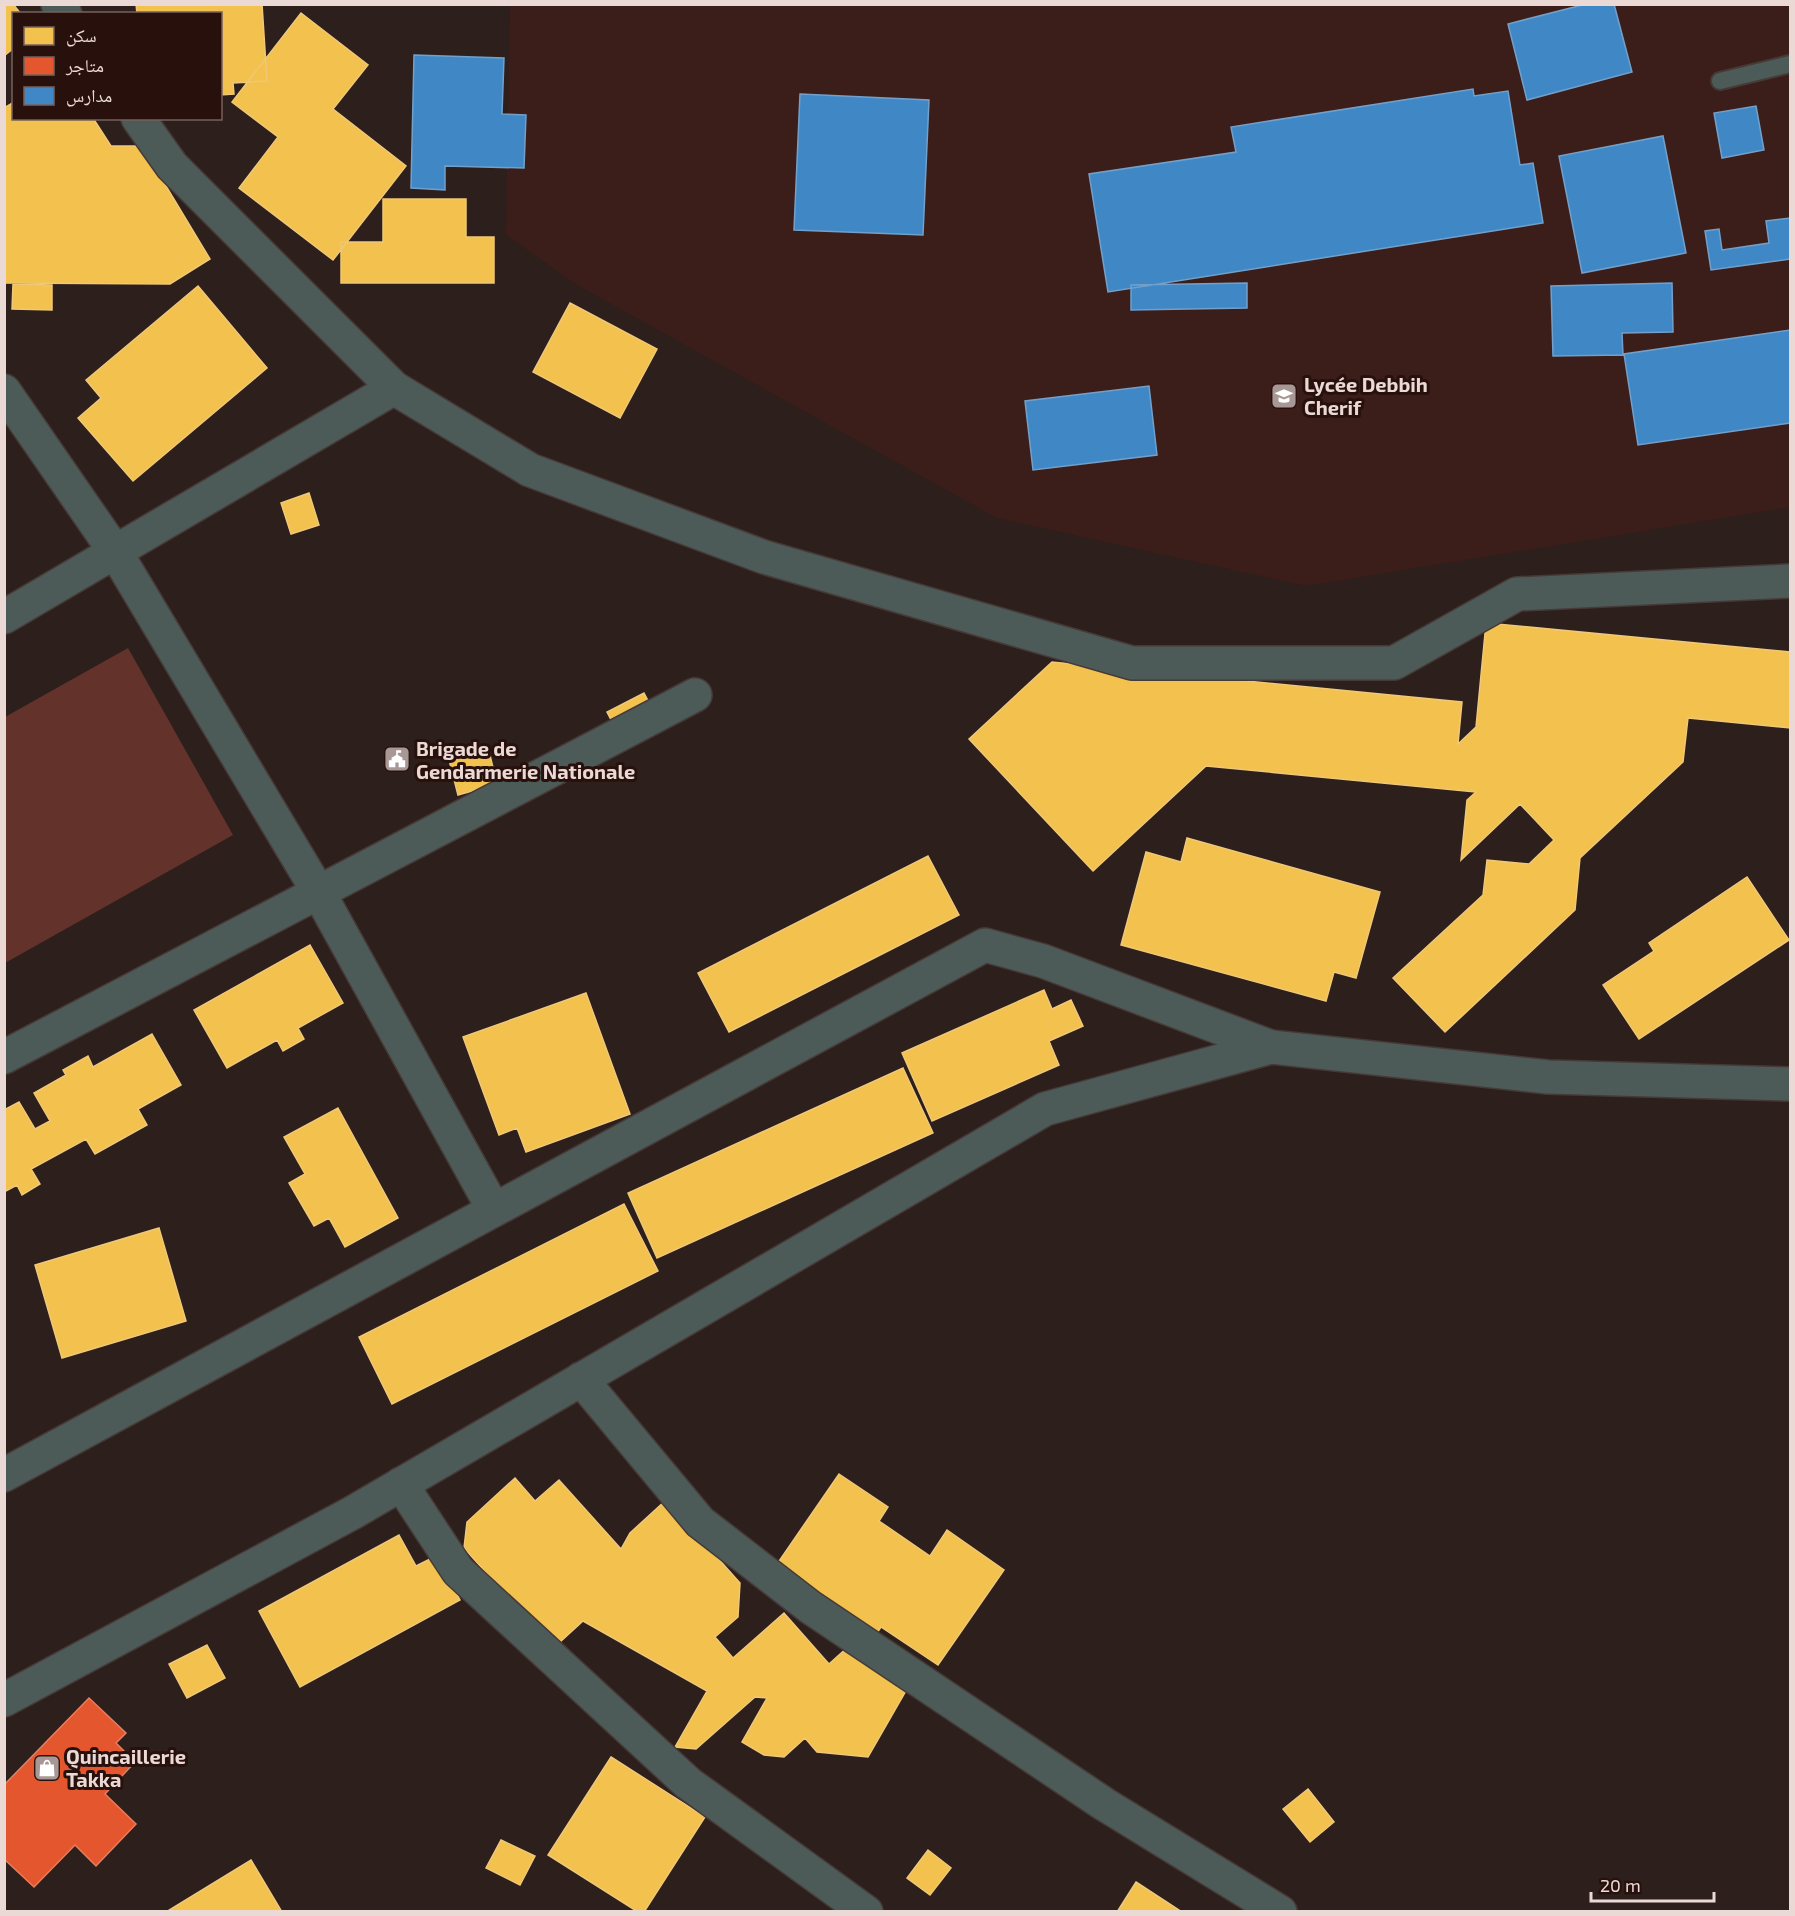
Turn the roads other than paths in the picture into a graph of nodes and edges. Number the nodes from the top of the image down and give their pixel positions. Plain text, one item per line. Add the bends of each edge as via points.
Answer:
1 (1791, 64) edge
2 (1720, 81) dead end
3 (139, 120) edge
4 (394, 388) junction
5 (4, 391) edge
6 (116, 553) junction
7 (1791, 581) edge
8 (4, 617) edge
9 (695, 695) dead end
10 (319, 893) junction
11 (1271, 1047) junction
12 (4, 1057) edge
13 (1791, 1084) edge
14 (494, 1210) junction
15 (581, 1379) junction
16 (4, 1475) edge
17 (401, 1484) junction
18 (4, 1700) edge
19 (866, 1911) edge
20 (1280, 1911) edge

1 - 2 lane
3 - 4 street via 172,166
4 - 6 street
4 - 7 street via 541,475 764,557 1132,663 1394,663 1517,594
5 - 6 street
6 - 8 street
6 - 10 street
9 - 10 street
10 - 12 street
10 - 14 street
11 - 13 street via 1548,1077
11 - 14 street via 1043,961 985,945
11 - 15 street via 1045,1109
14 - 16 street
15 - 17 street
15 - 20 street via 700,1522 801,1599 1104,1804
17 - 18 street
17 - 19 street via 458,1571 688,1783

